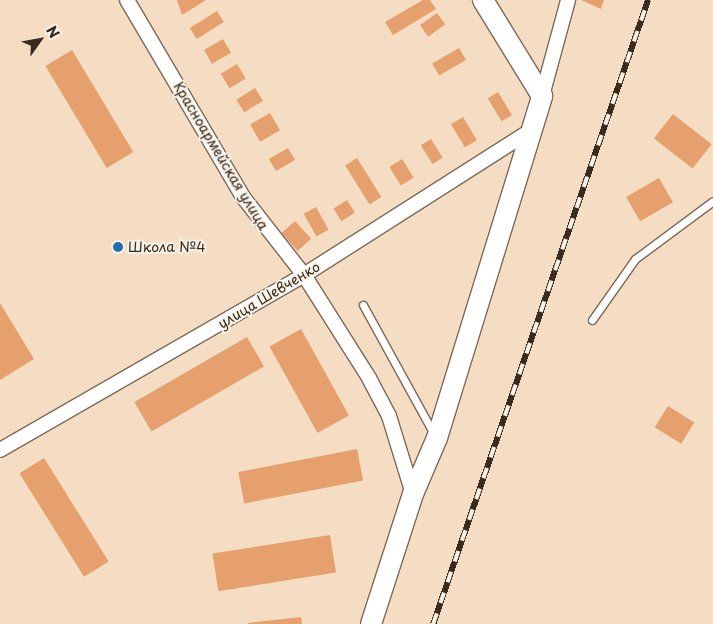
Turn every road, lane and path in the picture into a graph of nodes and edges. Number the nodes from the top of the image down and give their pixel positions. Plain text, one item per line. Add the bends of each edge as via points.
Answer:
1 (127, 0) edge
2 (483, 0) edge
3 (568, 0) edge
4 (542, 96) junction
5 (532, 130) junction
6 (713, 201) edge
7 (304, 275) junction
8 (363, 305) dead end
9 (592, 320) dead end
10 (437, 438) junction
11 (0, 450) edge
12 (413, 494) junction
13 (370, 624) edge

1 - 7 street, Красноармейская улица via 243,197
2 - 4 street
3 - 4 street
4 - 5 street
5 - 7 street, улица Шевченко
5 - 10 street
6 - 9 lane via 635,259
7 - 11 street, улица Шевченко
7 - 12 street, Красноармейская улица via 389,416
8 - 10 lane
10 - 12 street
12 - 13 street

